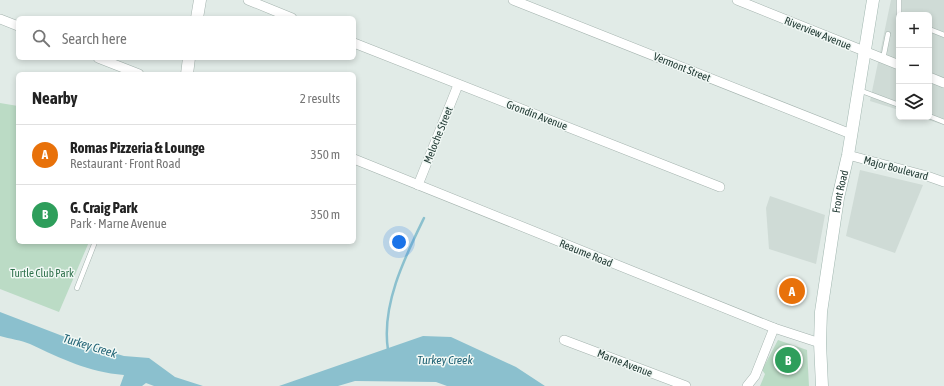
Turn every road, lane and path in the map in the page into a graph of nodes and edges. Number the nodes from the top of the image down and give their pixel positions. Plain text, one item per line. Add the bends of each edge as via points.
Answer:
1 (200, 0) edge
2 (248, 0) edge
3 (512, 0) edge
4 (736, 0) edge
5 (873, 0) edge
6 (899, 0) edge
7 (899, 12) edge
8 (197, 16) edge
9 (287, 16) edge
10 (0, 19) edge
11 (16, 25) edge
12 (932, 30) edge
13 (888, 34) dead end
14 (944, 35) edge
15 (356, 44) edge
16 (864, 51) junction
17 (883, 59) junction
18 (103, 60) edge
19 (190, 60) edge
20 (896, 64) edge
21 (134, 72) edge
22 (187, 72) edge
23 (932, 78) edge
24 (944, 83) edge
25 (458, 84) junction
26 (857, 89) junction
27 (896, 104) edge
28 (932, 117) edge
29 (944, 122) edge
30 (851, 134) junction
31 (848, 155) junction
32 (356, 160) edge
33 (944, 182) edge
34 (418, 185) junction
35 (720, 187) dead end
36 (94, 244) edge
37 (77, 288) dead end
38 (774, 328) junction
39 (564, 340) dead end
40 (820, 343) junction
41 (686, 386) edge
42 (747, 386) edge
43 (822, 386) edge

1 - 8 main road
2 - 9 street
3 - 30 street, Vermont Street
4 - 16 street, Riverview Avenue
5 - 16 main road, Front Road
6 - 7 lane
10 - 11 street
12 - 14 lane
13 - 17 lane
15 - 25 street, Grondin Avenue
16 - 17 street, Riverview Avenue
16 - 26 main road, Front Road
17 - 20 street, Riverview Avenue
18 - 21 street
19 - 22 main road
23 - 24 street
25 - 34 street, Meloche Street
25 - 35 street, Grondin Avenue
26 - 27 lane
26 - 30 main road, Front Road
28 - 29 lane
30 - 31 main road, Front Road
31 - 33 street, Major Boulevard
31 - 40 main road, Front Road via 838,198 824,293
32 - 34 street, Reaume Road
34 - 38 street, Reaume Road
36 - 37 lane
38 - 40 street, Reaume Road
38 - 42 street via 755,376
39 - 41 street, Marne Avenue
40 - 43 main road, Front Road

